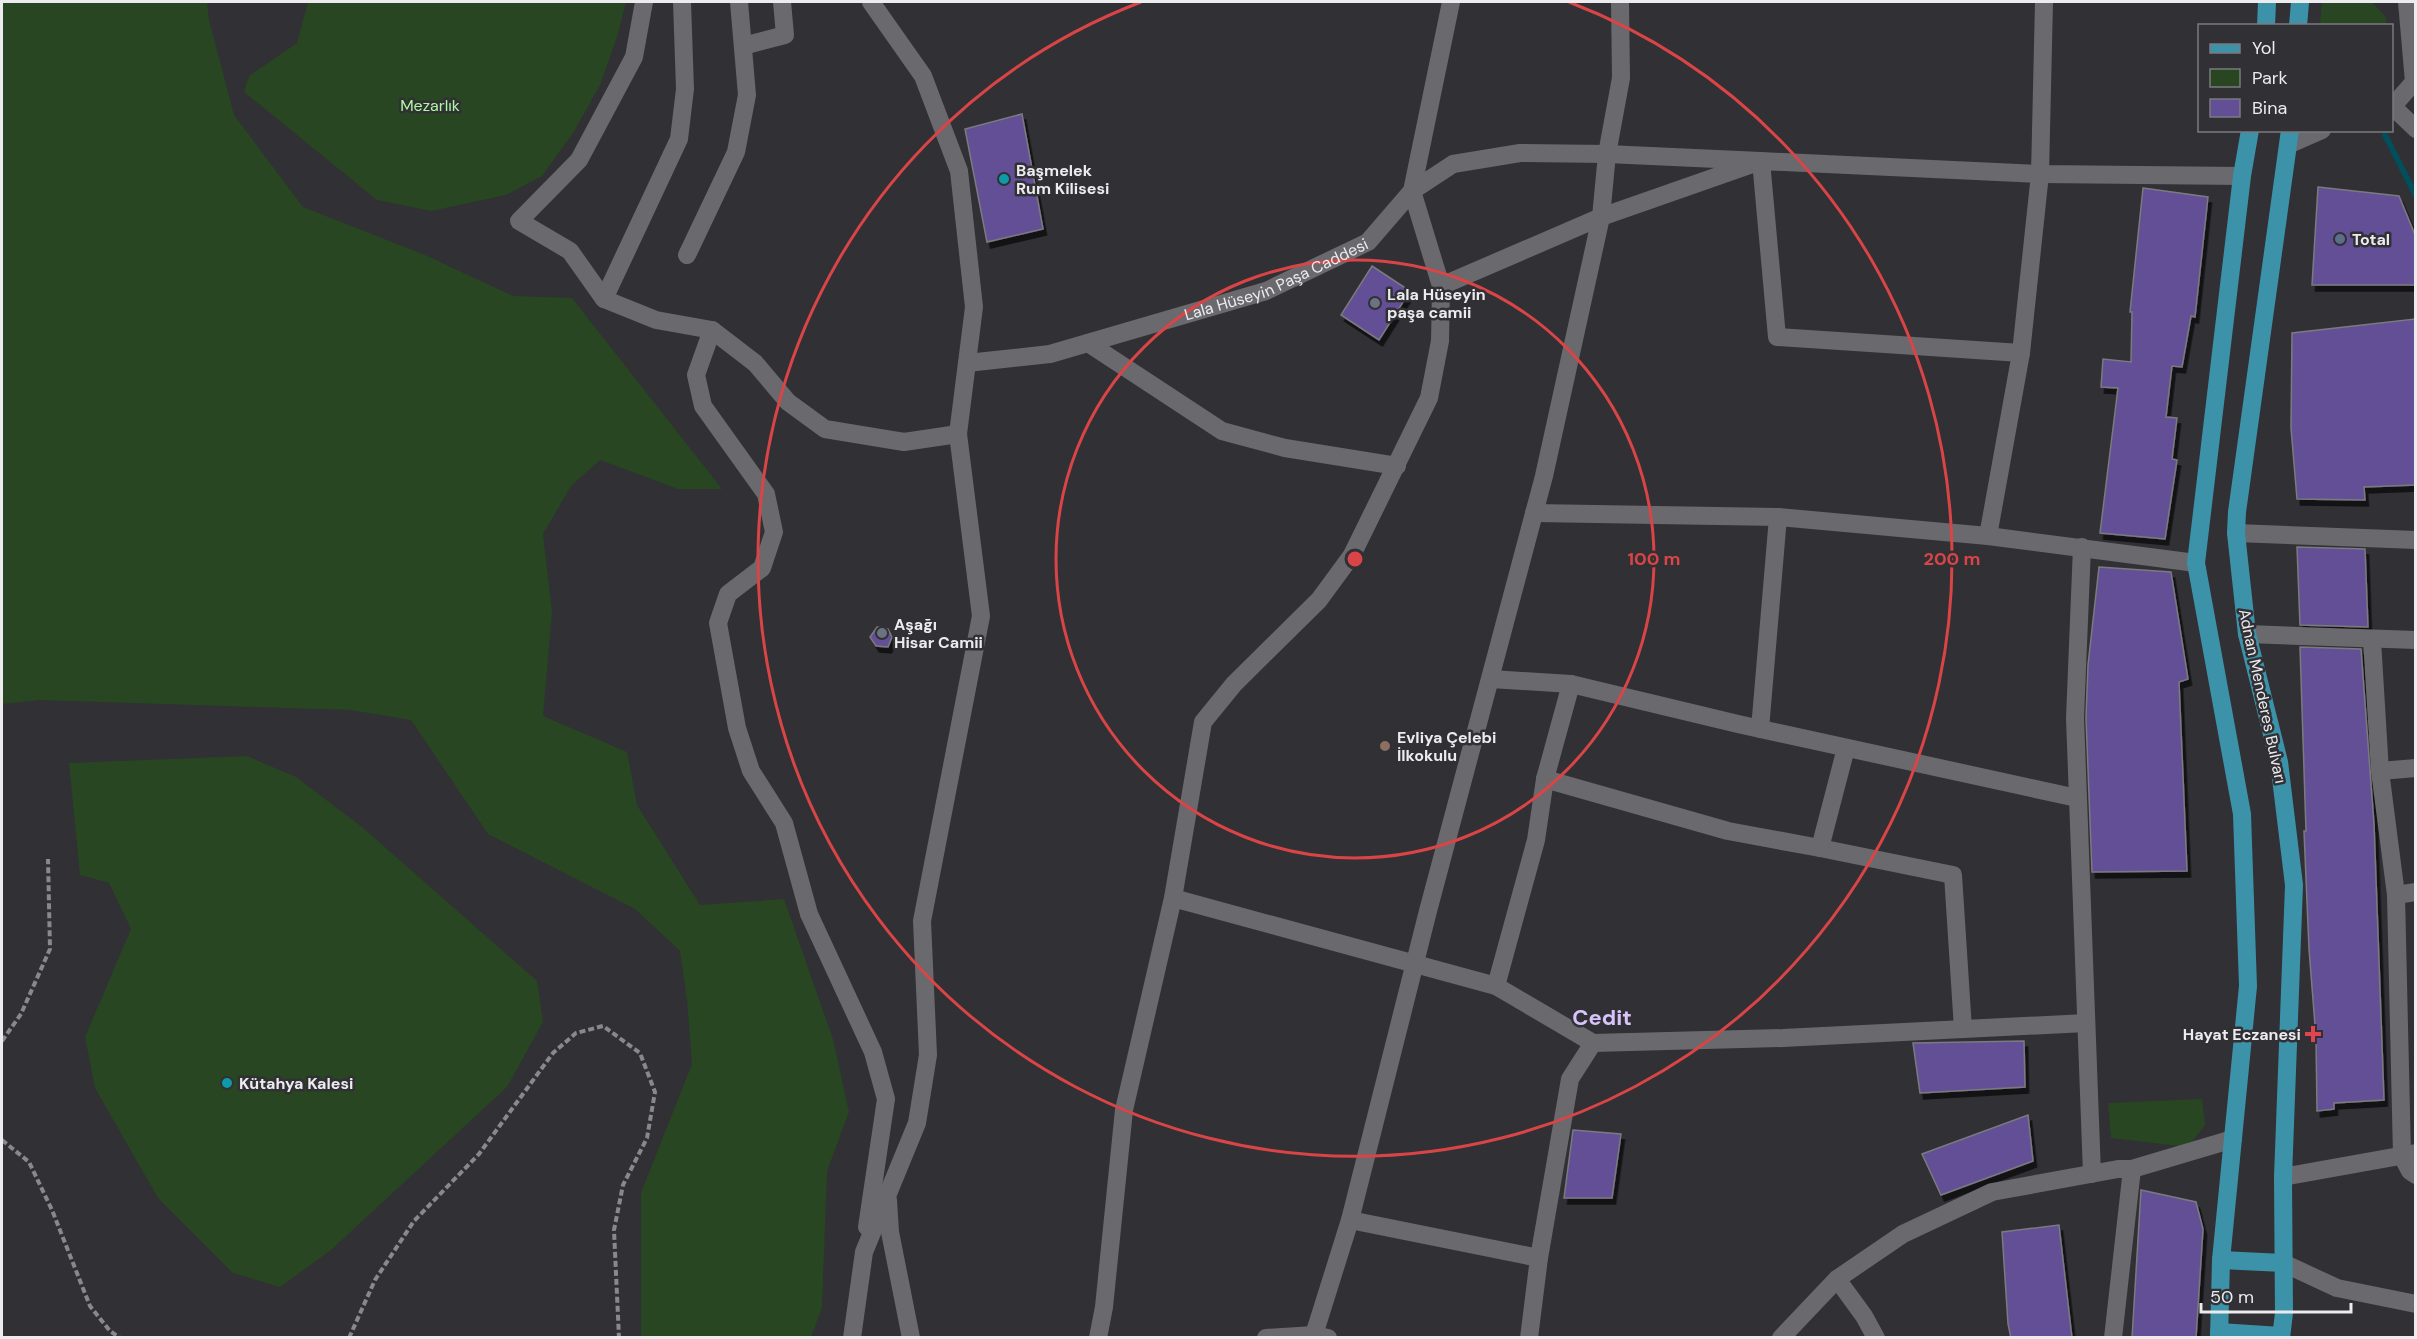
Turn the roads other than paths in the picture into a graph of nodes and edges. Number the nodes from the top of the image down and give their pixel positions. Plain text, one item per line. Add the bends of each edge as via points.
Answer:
1 (644, 2) edge
2 (682, 2) edge
3 (739, 2) edge
4 (782, 2) edge
5 (871, 2) edge
6 (1451, 2) edge
7 (1620, 2) edge
8 (2044, 2) edge
9 (2267, 2) edge
10 (2300, 2) edge
11 (2308, 2) edge
12 (2407, 2) edge
13 (2266, 24) edge
14 (2298, 24) edge
15 (2304, 24) edge
16 (743, 46) junction
17 (2393, 106) edge
18 (2415, 106) edge
19 (2393, 107) edge
20 (2393, 108) edge
21 (2415, 129) edge
22 (2250, 132) edge
23 (2313, 132) edge
24 (2290, 137) edge
25 (1606, 154) junction
26 (1761, 161) junction
27 (2040, 174) junction
28 (2242, 176) junction
29 (1412, 191) junction
30 (1601, 217) junction
31 (687, 255) dead end
32 (1441, 286) junction
33 (604, 299) junction
34 (712, 330) junction
35 (1088, 343) junction
36 (2021, 353) junction
37 (967, 363) junction
38 (958, 434) junction
39 (1397, 466) junction
40 (1534, 513) junction
41 (1778, 517) junction
42 (2236, 533) junction
43 (1988, 536) junction
44 (2415, 540) edge
45 (2082, 547) junction
46 (2196, 563) junction
47 (2247, 634) junction
48 (2373, 640) junction
49 (2415, 640) edge
50 (1491, 679) junction
51 (1571, 684) junction
52 (1760, 729) junction
53 (1846, 748) junction
54 (2415, 768) edge
55 (2380, 771) junction
56 (1545, 780) junction
57 (2077, 798) junction
58 (1820, 848) junction
59 (2415, 892) edge
60 (2396, 895) junction
61 (1173, 898) junction
62 (1414, 965) junction
63 (1496, 986) junction
64 (2407, 1017) edge
65 (2086, 1023) junction
66 (1963, 1029) junction
67 (1593, 1043) junction
68 (2233, 1139) junction
69 (2409, 1155) edge
70 (2132, 1170) junction
71 (2092, 1174) junction
72 (2415, 1175) edge
73 (2283, 1178) junction
74 (888, 1194) junction
75 (1350, 1220) junction
76 (864, 1252) junction
77 (1539, 1258) junction
78 (2222, 1260) junction
79 (2283, 1263) junction
80 (1837, 1279) junction
81 (2415, 1304) edge
82 (2219, 1335) edge
83 (1318, 1337) edge
84 (2284, 1337) edge
85 (852, 1338) edge
86 (911, 1338) edge
87 (1098, 1338) edge
88 (1266, 1338) edge
89 (1529, 1338) edge
90 (1781, 1338) edge
91 (1876, 1338) edge
92 (2113, 1338) edge

1 - 33 street via 634,57 579,160 519,220 570,251
2 - 33 street via 685,89 679,139
3 - 16 street
4 - 16 street via 784,35
5 - 37 street via 923,76 959,171 974,307
6 - 29 street, Lala Hüseyin Paşa Caddesi
7 - 25 street via 1621,78
8 - 27 street
9 - 13 main road
10 - 14 main road
11 - 15 street
12 - 17 street via 2414,82
16 - 31 street via 747,96 736,152
18 - 19 street
20 - 21 street
22 - 28 main road
23 - 24 street
24 - 42 main road, Adnan Menderes Bulvarı
25 - 26 street
25 - 29 street via 1520,153 1453,164
25 - 30 street
26 - 27 street
26 - 30 street
26 - 36 street via 1777,337
27 - 28 street
27 - 36 street
28 - 46 main road
29 - 32 street
29 - 35 street, Lala Hüseyin Paşa Caddesi via 1368,242 1266,291
30 - 32 street
30 - 40 street
32 - 39 street via 1440,341 1428,398
33 - 34 street via 657,320
34 - 38 street via 755,363 788,402 825,429 904,442
34 - 76 street via 696,375 703,406 766,494 774,532 762,568 728,594 718,623 737,728 751,771 784,824 809,914 873,1052 886,1099
35 - 37 street, Lala Hüseyin Paşa Caddesi via 1050,354
35 - 39 street via 1222,431 1285,448
36 - 43 street
37 - 38 street
38 - 74 street via 981,616 922,921 928,1055 917,1123
39 - 61 street via 1352,555 1319,600 1234,684 1203,722
40 - 41 street
40 - 50 street
41 - 43 street
41 - 52 street
42 - 44 street
42 - 47 main road, Adnan Menderes Bulvarı
43 - 45 street
45 - 46 street
45 - 57 street via 2075,718
46 - 68 main road via 2242,814 2248,986
47 - 48 street
47 - 73 main road, Adnan Menderes Bulvarı via 2279,762 2294,885
48 - 49 street
48 - 55 street
50 - 51 street
50 - 62 street
51 - 52 street
51 - 56 street
52 - 53 street
53 - 57 street
53 - 58 street
54 - 55 street
55 - 60 street
56 - 58 street via 1728,831
56 - 63 street via 1536,840
57 - 65 street
58 - 66 street via 1953,875
59 - 60 street
60 - 64 street
61 - 62 street
61 - 87 street via 1124,1110
62 - 63 street
62 - 75 street
63 - 67 street
64 - 69 street
65 - 66 street
65 - 71 street
66 - 67 street
67 - 77 street via 1570,1079
68 - 70 street
68 - 78 main road
69 - 72 street via 2410,1171
69 - 73 street
70 - 71 street
70 - 92 street
71 - 80 street via 1992,1192 1903,1234
73 - 79 main road, Adnan Menderes Bulvarı
74 - 76 street
74 - 86 street via 890,1232
75 - 77 street
75 - 83 street
76 - 85 street
77 - 89 street
78 - 79 main road
78 - 82 main road
79 - 81 street via 2337,1288
79 - 84 main road, Adnan Menderes Bulvarı
80 - 90 street
80 - 91 street
82 - 84 main road
83 - 88 street

